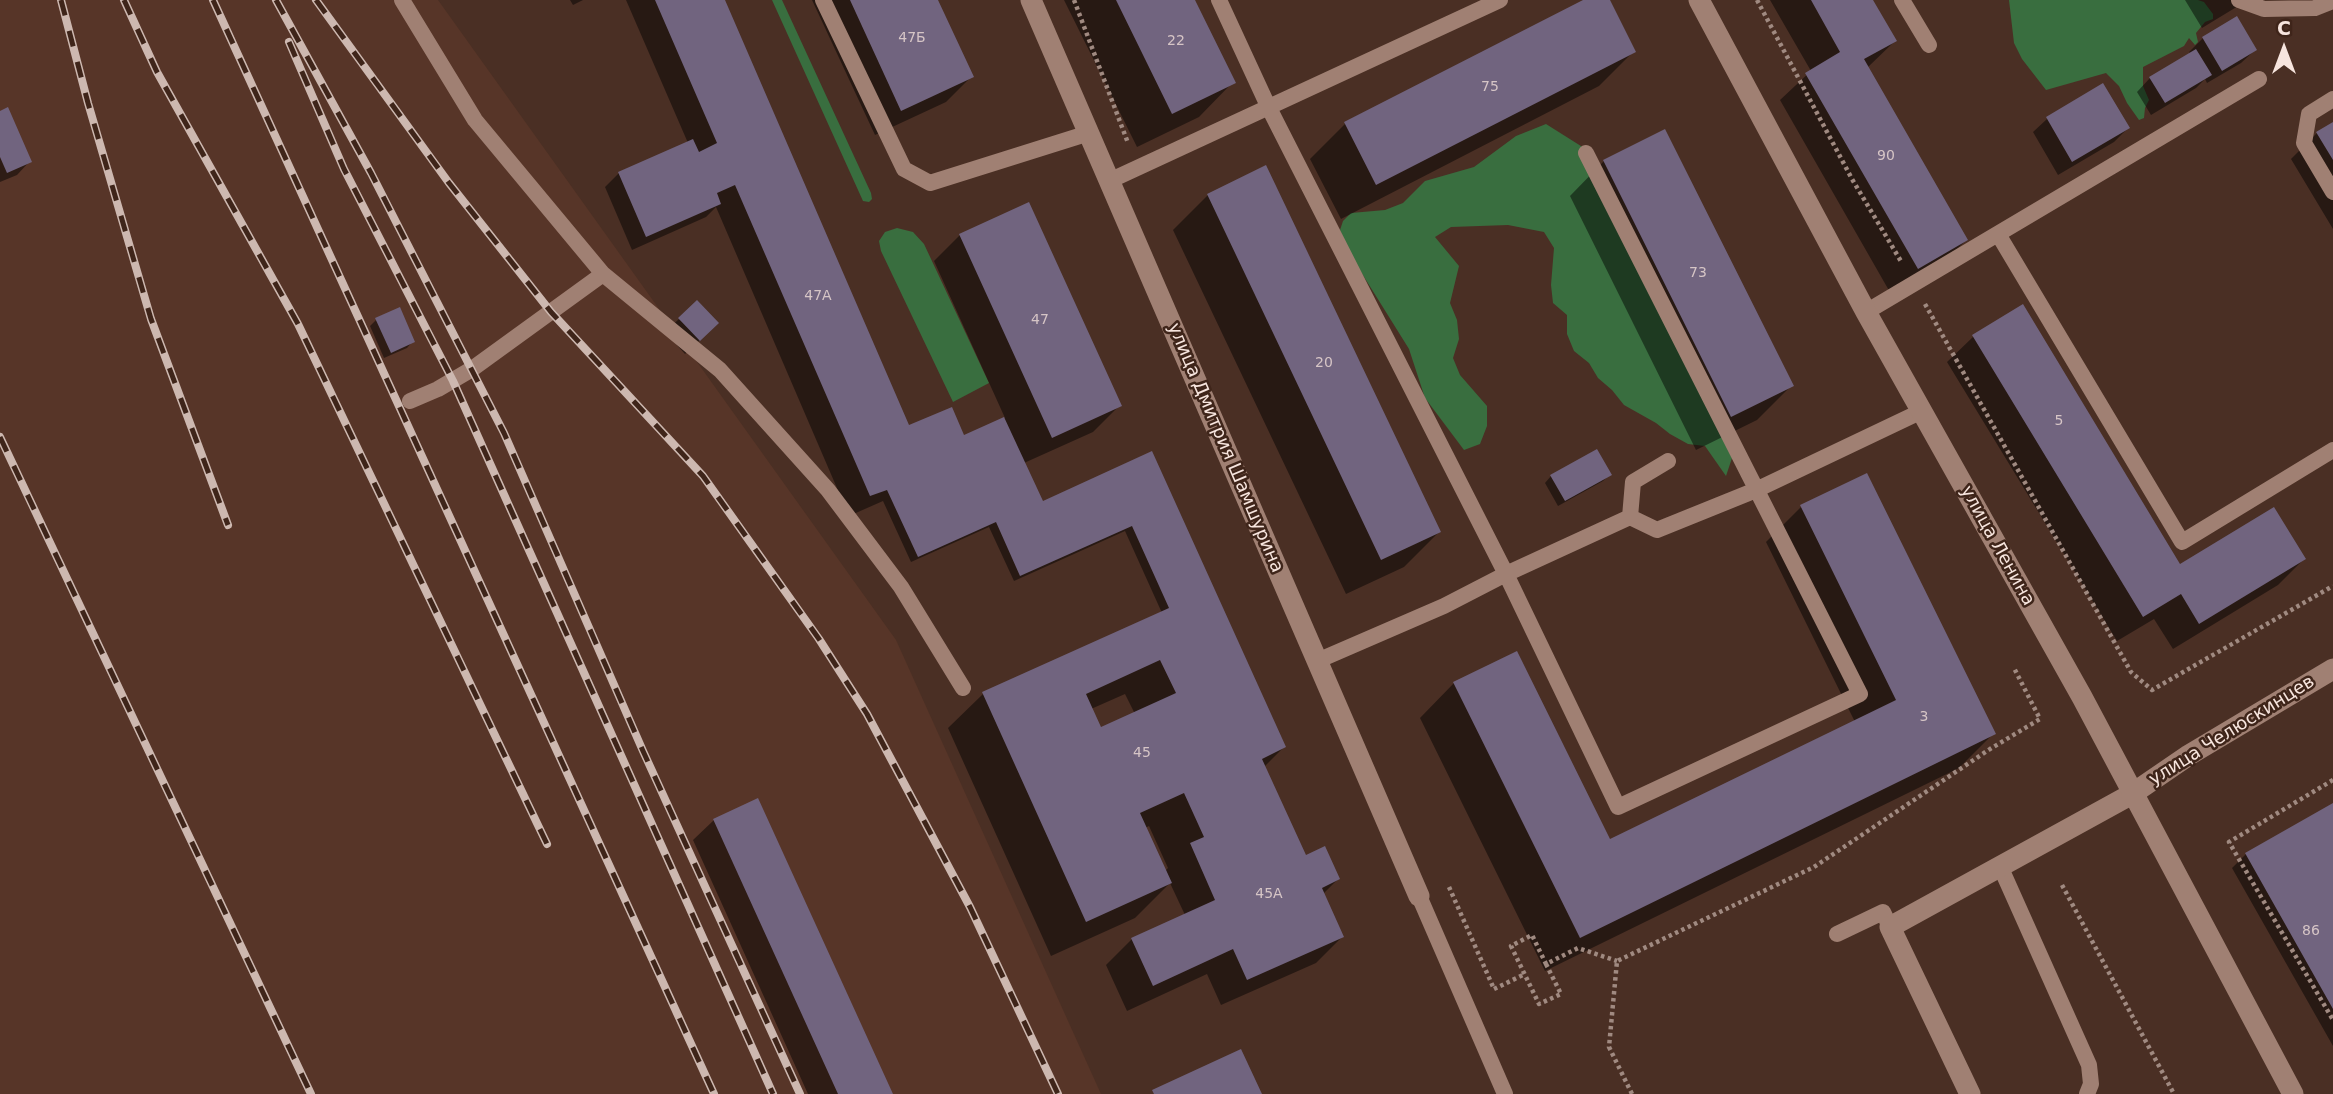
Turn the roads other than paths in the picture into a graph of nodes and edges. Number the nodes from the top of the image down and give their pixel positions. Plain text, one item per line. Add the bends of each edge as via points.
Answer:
1 (402, 0) edge
2 (823, 0) edge
3 (1031, 0) edge
4 (1219, 0) edge
5 (1500, 0) edge
6 (1699, 0) edge
7 (1902, 0) edge
8 (2239, 0) edge
9 (2333, 1) edge
10 (1929, 45) dead end
11 (2259, 79) dead end
12 (2333, 99) edge
13 (1268, 106) junction
14 (1089, 133) junction
15 (1586, 153) dead end
16 (1109, 181) junction
17 (2333, 192) edge
18 (1998, 234) junction
19 (603, 274) junction
20 (1866, 312) junction
21 (410, 401) dead end
22 (1922, 411) junction
23 (2333, 450) edge
24 (1668, 461) dead end
25 (1756, 490) junction
26 (1630, 517) junction
27 (1506, 574) junction
28 (1317, 661) junction
29 (2333, 668) edge
30 (963, 688) dead end
31 (2132, 794) junction
32 (2000, 866) junction
33 (1419, 896) joint
34 (1891, 927) junction
35 (1837, 934) dead end
36 (1505, 1094) edge
37 (1969, 1094) edge
38 (2087, 1094) edge
39 (2293, 1094) edge

1 - 19 lane via 475,120
2 - 14 lane via 904,169 930,183
3 - 14 street, улица Дмитрия Шамшурина
4 - 13 lane
5 - 13 lane
6 - 20 street, улица Ленина
7 - 10 lane
8 - 9 lane via 2264,9 2315,8
11 - 18 lane
12 - 17 lane via 2309,114 2304,143
13 - 16 lane
13 - 27 lane
14 - 16 street, улица Дмитрия Шамшурина
15 - 25 lane
16 - 28 street, улица Дмитрия Шамшурина
18 - 20 lane
18 - 23 lane via 2182,542
19 - 21 lane via 472,369
19 - 30 lane via 720,370 828,490 901,587
20 - 22 street, улица Ленина
22 - 25 lane
22 - 31 street, улица Ленина
24 - 26 lane via 1633,482
25 - 26 lane via 1657,530
25 - 27 lane via 1860,694 1618,807
26 - 27 lane
27 - 28 lane
28 - 33 street, улица Дмитрия Шамшурина
29 - 31 street, улица Челюскинцев
31 - 32 street, улица Челюскинцев
31 - 39 street, улица Ленина
32 - 34 street, улица Челюскинцев
32 - 38 lane via 2089,1065
33 - 36 lane
34 - 35 lane via 1883,912
34 - 37 street

